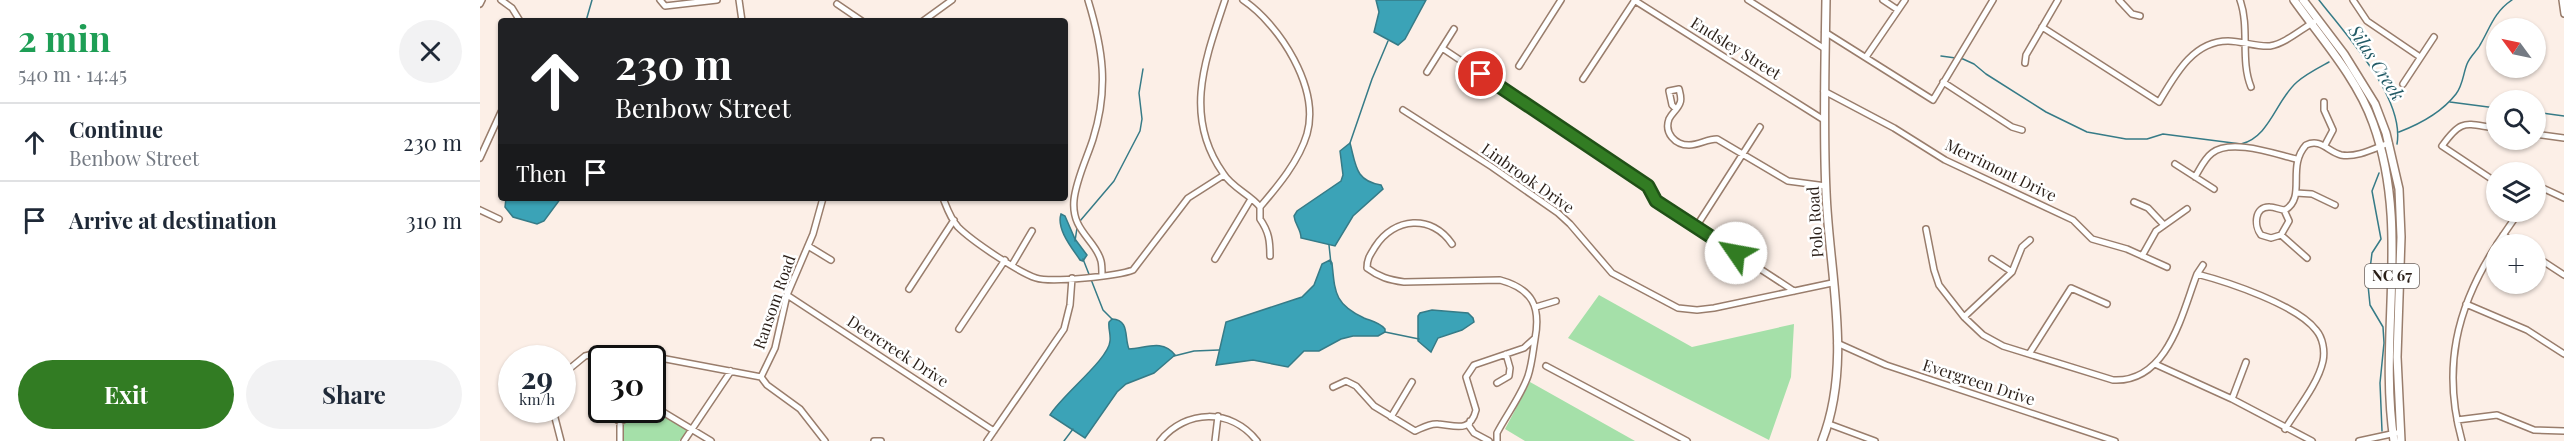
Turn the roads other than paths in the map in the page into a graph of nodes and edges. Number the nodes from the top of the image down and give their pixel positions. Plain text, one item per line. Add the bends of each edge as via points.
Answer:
1 (501, 0) edge
2 (660, 0) edge
3 (717, 0) edge
4 (739, 0) edge
5 (952, 0) edge
6 (1088, 0) edge
7 (1225, 0) edge
8 (1243, 0) edge
9 (1561, 0) edge
10 (1635, 0) edge
11 (1748, 0) edge
12 (1826, 0) edge
13 (1882, 0) edge
14 (1905, 0) edge
15 (1993, 0) edge
16 (2058, 0) edge
17 (2119, 0) edge
18 (2240, 0) edge
19 (2294, 0) edge
20 (2303, 0) edge
21 (2353, 0) edge
22 (2562, 0) edge
23 (837, 4) dead end
24 (1898, 10) junction
25 (2564, 14) edge
26 (2140, 16) dead end
27 (518, 18) edge
28 (742, 18) edge
29 (858, 18) edge
30 (927, 18) edge
31 (2313, 22) junction
32 (2042, 27) junction
33 (1454, 29) dead end
34 (1825, 32) junction
35 (2434, 37) dead end
36 (2247, 44) junction
37 (1442, 48) junction
38 (1825, 49) junction
39 (1866, 57) junction
40 (2420, 57) junction
41 (2025, 63) dead end
42 (1519, 66) dead end
43 (1427, 72) dead end
44 (1583, 79) dead end
45 (1943, 82) junction
46 (2403, 84) dead end
47 (2251, 87) dead end
48 (1824, 91) junction
49 (2324, 102) dead end
50 (1676, 109) dead end
51 (1403, 110) dead end
52 (498, 119) edge
53 (1824, 120) junction
54 (1760, 127) dead end
55 (2486, 127) edge
56 (2022, 130) dead end
57 (2546, 136) edge
58 (2564, 138) edge
59 (2389, 143) junction
60 (2325, 145) junction
61 (2380, 146) junction
62 (1743, 154) junction
63 (480, 158) edge
64 (2296, 159) junction
65 (2175, 164) dead end
66 (1224, 175) junction
67 (2486, 175) edge
68 (2195, 177) junction
69 (1826, 186) junction
70 (2214, 189) dead end
71 (2546, 190) edge
72 (2296, 193) junction
73 (1251, 198) junction
74 (2564, 198) edge
75 (822, 201) edge
76 (944, 201) edge
77 (2133, 202) dead end
78 (2335, 205) dead end
79 (1260, 207) junction
80 (2187, 209) dead end
81 (480, 210) edge
82 (2284, 210) junction
83 (499, 219) dead end
84 (954, 220) junction
85 (2163, 225) junction
86 (1696, 227) junction
87 (1926, 230) dead end
88 (1032, 231) dead end
89 (2281, 235) junction
90 (2030, 240) dead end
91 (1452, 244) dead end
92 (808, 246) junction
93 (1270, 256) dead end
94 (2142, 256) junction
95 (2307, 258) dead end
96 (1215, 259) dead end
97 (1992, 259) dead end
98 (831, 260) dead end
99 (1005, 260) junction
100 (2486, 261) edge
101 (2546, 263) edge
102 (1012, 265) junction
103 (2203, 265) dead end
104 (2167, 267) dead end
105 (2012, 272) junction
106 (2197, 274) junction
107 (1102, 275) junction
108 (2564, 275) edge
109 (1072, 278) junction
110 (1832, 283) junction
111 (909, 289) dead end
112 (1794, 291) junction
113 (787, 295) junction
114 (1556, 301) dead end
115 (2107, 304) dead end
116 (2466, 304) junction
117 (1536, 307) junction
118 (1964, 317) junction
119 (959, 329) dead end
120 (1535, 338) junction
121 (1837, 344) junction
122 (1506, 354) junction
123 (2029, 354) junction
124 (2564, 354) edge
125 (2246, 362) dead end
126 (576, 363) edge
127 (2155, 364) junction
128 (1546, 366) dead end
129 (731, 371) junction
130 (761, 378) junction
131 (1412, 382) dead end
132 (1497, 383) dead end
133 (1333, 387) dead end
134 (2232, 399) junction
135 (666, 414) edge
136 (1218, 416) junction
137 (1391, 417) junction
138 (2457, 420) junction
139 (1470, 421) junction
140 (556, 423) edge
141 (620, 423) edge
142 (1829, 424) junction
143 (692, 429) junction
144 (2285, 429) junction
145 (994, 431) junction
146 (2564, 431) edge
147 (2395, 436) edge
148 (561, 441) edge
149 (620, 441) edge
150 (684, 441) edge
151 (711, 441) edge
152 (825, 441) edge
153 (874, 441) edge
154 (881, 441) edge
155 (987, 441) edge
156 (1160, 441) edge
157 (1215, 441) edge
158 (1257, 441) edge
159 (1489, 441) edge
160 (1497, 441) edge
161 (1687, 441) edge
162 (1822, 441) edge
163 (1875, 441) edge
164 (2115, 441) edge
165 (2312, 441) edge
166 (2359, 441) edge
167 (2401, 441) edge
168 (2463, 441) edge

1 - 27 street
2 - 3 street via 665,6 674,7
4 - 28 street
5 - 30 street
6 - 107 street via 1101,50 1104,85 1074,213 1079,228 1101,260
7 - 66 street via 1200,91 1206,144
8 - 79 street via 1279,34 1292,56 1309,107 1308,129 1300,148 1288,172
9 - 42 street
10 - 44 street
10 - 53 street, Endsley Street
11 - 38 street
12 - 34 main road, Polo Road
13 - 24 street
14 - 24 street
15 - 45 street
16 - 32 street
17 - 26 street via 2132,14
18 - 36 street
19 - 31 main road, NC 67
20 - 31 main road, NC 67
21 - 40 street via 2367,21
22 - 25 street
23 - 29 street
24 - 39 street
31 - 36 street via 2280,43
31 - 59 main road, NC 67 via 2365,87
31 - 61 main road, NC 67 via 2361,97
32 - 36 street via 2159,102 2194,53 2224,41
32 - 41 street
33 - 37 street
34 - 38 main road, Polo Road
34 - 39 street
35 - 40 street
36 - 47 street via 2247,77
37 - 43 street
37 - 86 street via 1648,186 1656,201
38 - 48 main road, Polo Road
39 - 45 street via 1933,100
40 - 46 street
45 - 56 street
48 - 53 main road, Polo Road
48 - 94 street, Merrimont Drive via 1945,160 2073,220 2092,239
49 - 60 street via 2333,130
50 - 62 street via 1668,128 1678,143 1693,145 1715,138
51 - 112 street, Linbrook Drive via 1558,213 1612,273 1678,308 1714,308
52 - 63 street
53 - 69 main road, Polo Road
54 - 62 street
55 - 67 street via 2464,124 2442,146
57 - 58 street
59 - 61 street
59 - 147 main road, NC 67 via 2401,207
60 - 61 street via 2328,150 2347,156
60 - 64 street via 2309,144
61 - 147 main road, NC 67 via 2388,172 2393,227 2389,360
62 - 69 street via 1788,181
62 - 86 street
64 - 68 street via 2252,148 2220,149 2209,156
64 - 72 street
65 - 68 street
66 - 73 street
66 - 107 street via 1188,198 1133,270
68 - 70 street
69 - 110 main road, Polo Road
71 - 74 street
72 - 78 street via 2312,194
72 - 82 street
73 - 79 street
73 - 96 street
75 - 92 street, Ransom Road
76 - 84 street
77 - 85 street via 2148,208
79 - 93 street via 1260,219 1270,239
80 - 85 street
81 - 83 street
82 - 89 street via 2289,221
82 - 89 street via 2264,207 2257,215 2258,231 2264,237
84 - 99 street
84 - 111 street
85 - 94 street
86 - 112 street
87 - 118 street via 1938,282
88 - 102 street
89 - 95 street
90 - 105 street via 2022,247
91 - 117 street via 1429,225 1402,224 1380,240 1367,260 1367,268 1390,280 1500,280 1526,292
92 - 98 street
92 - 113 street, Ransom Road
94 - 104 street, Merrimont Drive
97 - 105 street
99 - 102 street
99 - 119 street
100 - 116 street
101 - 108 street
102 - 109 street via 1037,278
103 - 106 street
105 - 118 street
106 - 127 street via 2170,342
106 - 144 street via 2267,300 2303,319 2318,333 2323,350 2321,366
107 - 109 street
109 - 145 street via 1064,329
110 - 112 street, Linbrook Drive
110 - 121 main road, Polo Road
113 - 130 street, Ransom Road via 775,348
113 - 145 street, Deercreek Drive
114 - 117 street
115 - 123 street via 2070,288
116 - 124 street via 2527,330
116 - 138 street via 2452,361
117 - 120 street
118 - 123 street via 1989,339
120 - 122 street via 1524,348
120 - 160 street via 1528,375 1497,433
121 - 142 main road, Polo Road via 1836,390
121 - 164 street, Evergreen Drive via 1886,365
122 - 132 street via 1509,376
122 - 139 street via 1474,365 1466,377 1476,410
123 - 127 street via 2113,380 2131,378
125 - 134 street
126 - 129 street via 585,356 613,350
127 - 134 street
128 - 161 street
129 - 130 street
129 - 143 street
130 - 152 street via 800,409
131 - 137 street
133 - 137 street via 1346,381 1356,386 1374,406
134 - 144 street
135 - 143 street
136 - 156 street via 1194,417 1179,423
136 - 157 street
136 - 158 street via 1242,426
137 - 139 street via 1415,431 1438,424 1458,428
138 - 146 street via 2497,414 2534,430
138 - 168 street
139 - 159 street via 1474,433
140 - 148 street
141 - 149 street
142 - 162 main road, Polo Road
142 - 163 street
143 - 150 street
143 - 151 street
144 - 165 street
145 - 155 street
147 - 166 street
147 - 167 main road, NC 67
153 - 154 street

